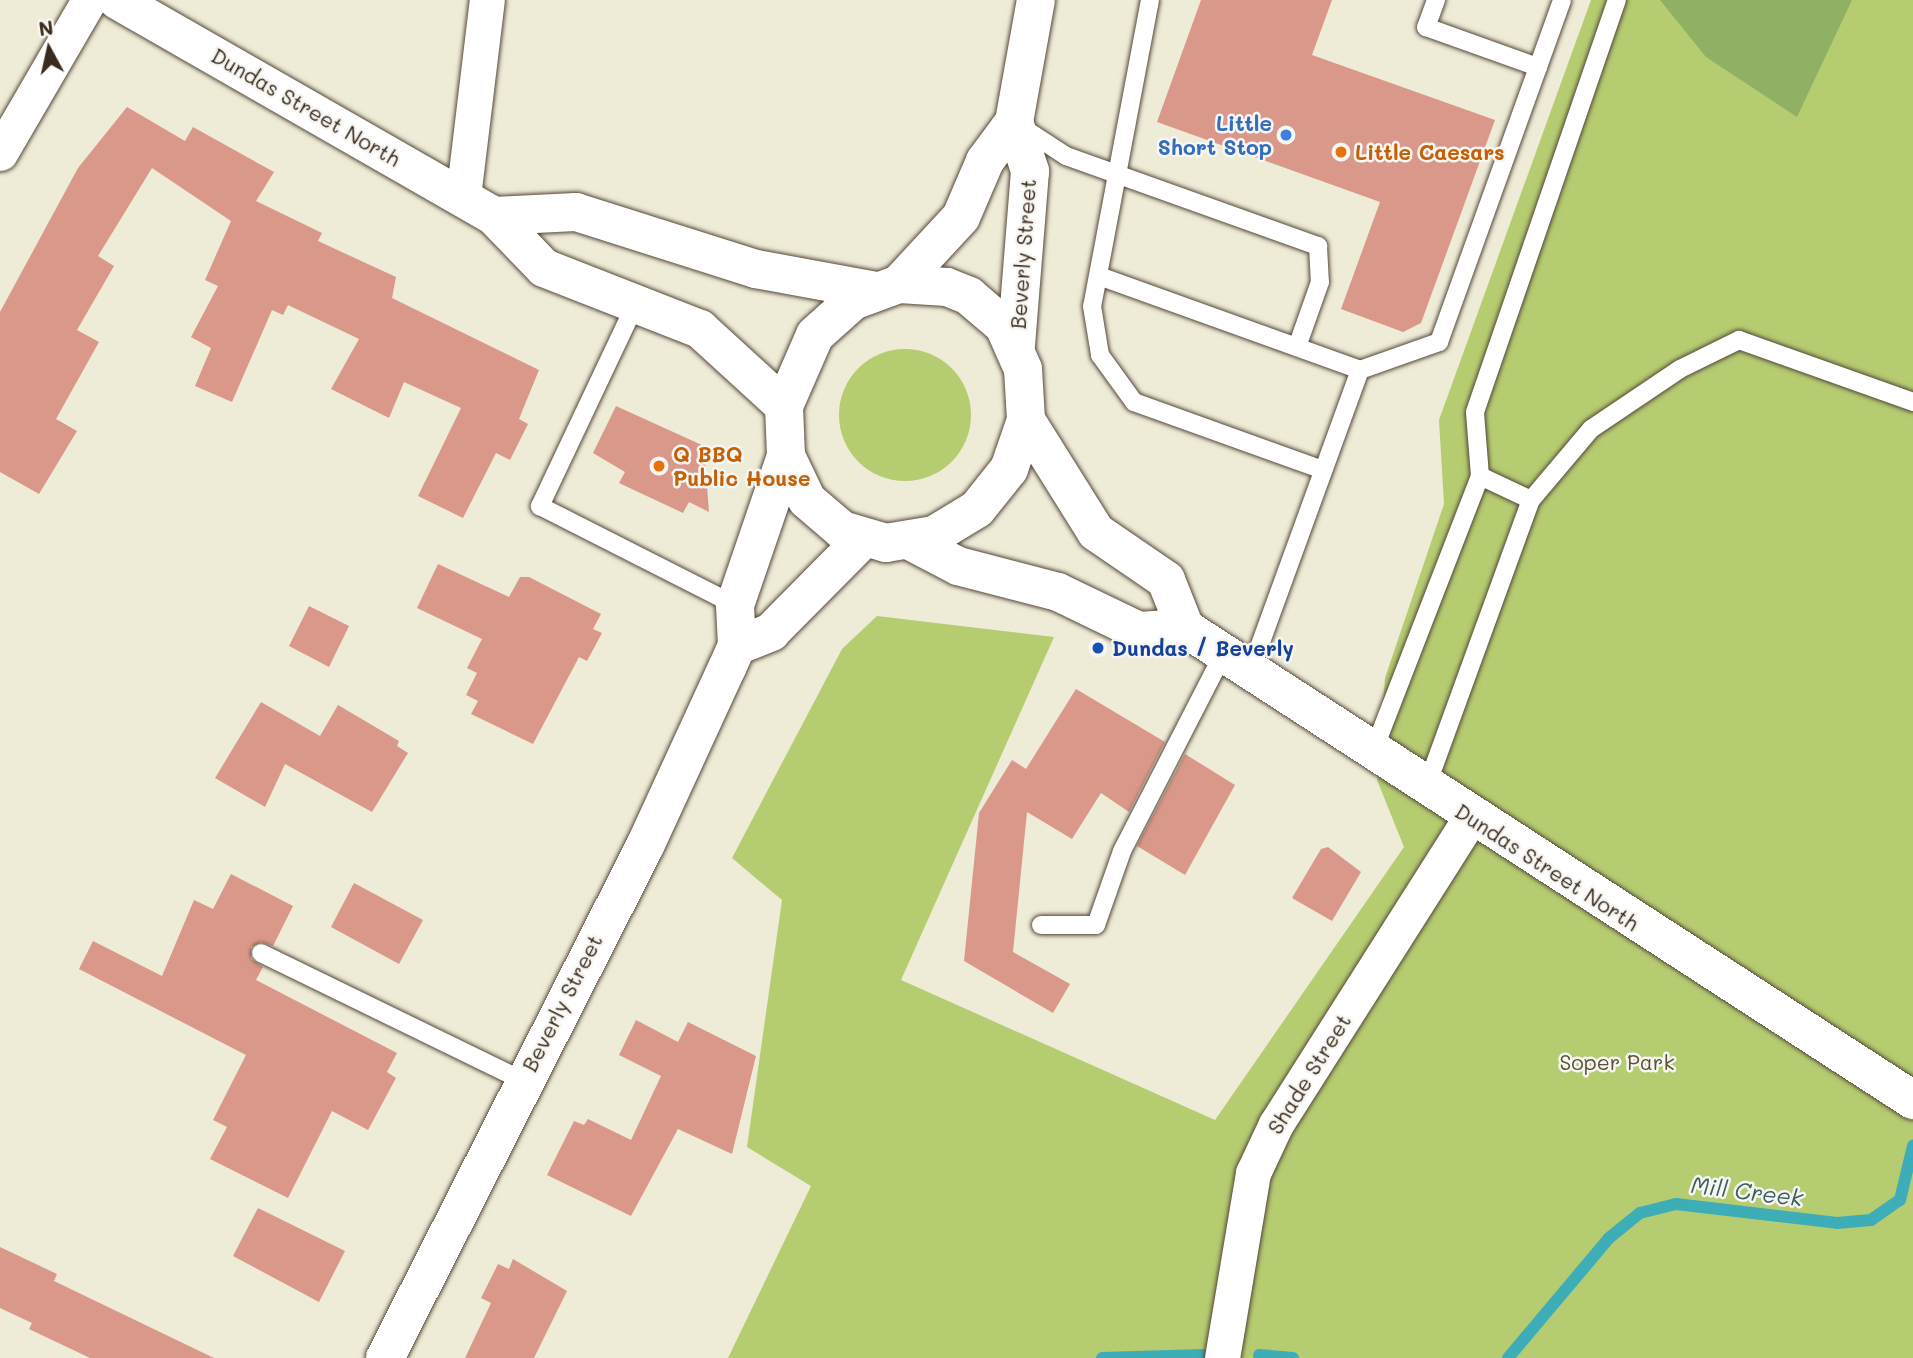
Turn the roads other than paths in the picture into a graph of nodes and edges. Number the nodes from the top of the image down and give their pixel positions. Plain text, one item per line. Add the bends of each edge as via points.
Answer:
1 (89, 0) edge
2 (117, 0) edge
3 (486, 0) edge
4 (1036, 0) edge
5 (1150, 0) edge
6 (1436, 0) edge
7 (1562, 0) edge
8 (1617, 0) edge
9 (1538, 67) junction
10 (1014, 122) junction
11 (0, 153) edge
12 (1117, 175) junction
13 (478, 207) junction
14 (1099, 276) junction
15 (888, 287) junction
16 (636, 303) junction
17 (1016, 346) junction
18 (1297, 347) junction
19 (1360, 370) junction
20 (1913, 401) edge
21 (784, 406) junction
22 (1026, 420) junction
23 (786, 456) junction
24 (1323, 470) junction
25 (1480, 476) junction
26 (1531, 500) junction
27 (863, 539) junction
28 (911, 541) junction
29 (735, 604) junction
30 (1185, 628) junction
31 (737, 646) junction
32 (1239, 659) junction
33 (1373, 752) junction
34 (1426, 788) junction
35 (1470, 818) junction
36 (1041, 925) dead end
37 (261, 953) dead end
38 (523, 1081) junction
39 (1908, 1097) edge
40 (385, 1358) edge
41 (1222, 1358) edge

1 - 11 street
2 - 13 main road, Dundas Street North
3 - 13 street
4 - 10 main road, Beverly Street
5 - 12 lane
6 - 9 lane via 1426,27
7 - 9 lane
8 - 25 lane via 1475,412
9 - 19 lane via 1439,342
10 - 12 lane via 1066,156
10 - 15 main road, Beverly Street via 985,161 961,217
10 - 17 main road, Beverly Street via 1030,171
12 - 14 lane
12 - 18 lane via 1318,246 1320,282
13 - 15 main road via 576,212 756,269
13 - 16 main road, Dundas Street North via 544,268
14 - 18 lane
14 - 24 lane via 1093,306 1100,355 1134,402
15 - 17 main road via 968,296 1004,326
15 - 21 main road via 853,301 815,335
16 - 21 main road, Dundas Street North via 700,329
16 - 29 lane via 540,506
17 - 22 main road
18 - 19 lane
19 - 24 lane
20 - 26 lane via 1739,341 1681,369 1591,429
21 - 23 main road
22 - 28 main road via 1009,469 986,500 957,524
22 - 30 main road via 1096,532 1166,580
23 - 27 main road via 815,508
23 - 29 main road, Beverly Street
24 - 32 lane
25 - 26 lane
25 - 33 lane
26 - 34 lane
27 - 28 main road
27 - 31 main road via 771,632
28 - 30 main road via 958,566 1058,592 1139,631
29 - 31 main road, Beverly Street
30 - 32 main road, Dundas Street North
31 - 38 main road, Beverly Street via 654,826
32 - 33 main road, Dundas Street North
32 - 36 lane via 1122,851 1096,925
33 - 34 main road, Dundas Street North
34 - 35 main road, Dundas Street North
35 - 39 main road, Dundas Street North
35 - 41 street, Shade Street via 1276,1124 1253,1172
37 - 38 lane
38 - 40 main road, Beverly Street

